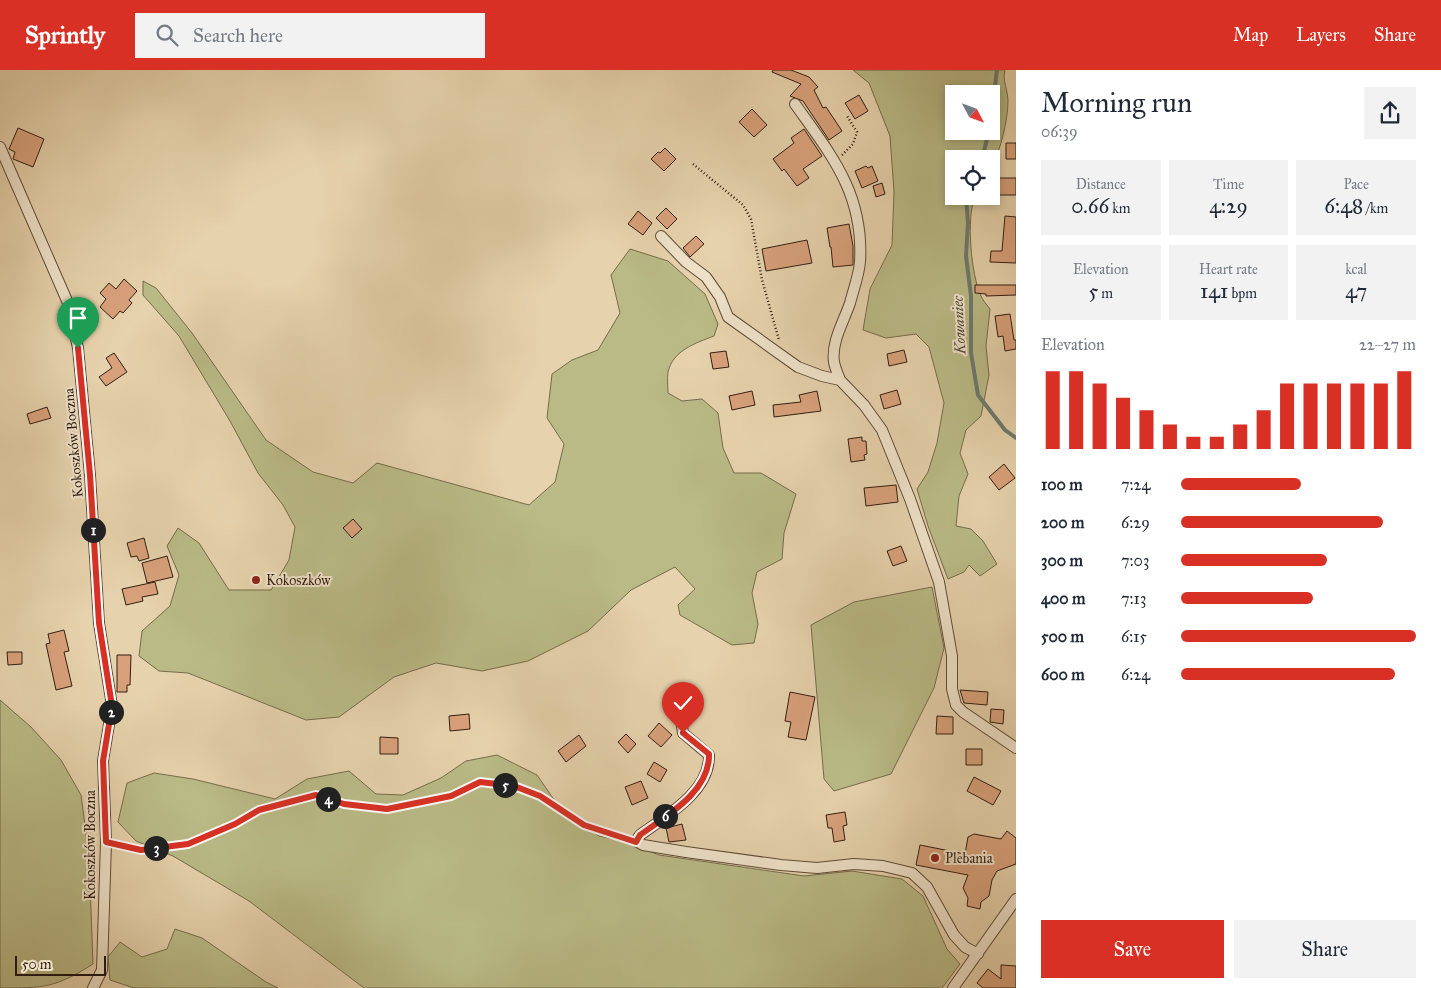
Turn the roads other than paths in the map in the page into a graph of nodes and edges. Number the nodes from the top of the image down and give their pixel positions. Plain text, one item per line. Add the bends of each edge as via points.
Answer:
1 (795, 104) dead end
2 (0, 148) edge
3 (661, 236) dead end
4 (840, 380) junction
5 (681, 718) dead end
6 (1016, 748) edge
7 (451, 796) road end
8 (636, 842) junction
9 (1016, 899) edge
10 (978, 954) junction
11 (92, 988) edge
12 (953, 988) edge

1 - 4 street via 842,170 855,205 860,264 837,338 834,360
2 - 11 street, Kokoszków Boczna via 68,304 78,348 99,623 112,706 103,761 106,842 102,970
3 - 4 street via 706,277 720,297 728,317 798,367
4 - 6 street via 882,430 910,499 939,582 952,656 952,689 956,705
5 - 8 street via 683,733 709,754 706,773 683,803 640,835
7 - 8 lane via 480,782 514,786 540,796 584,825
8 - 10 street via 781,865 817,868 854,864 912,873 927,887 959,941
9 - 10 street
10 - 12 street

